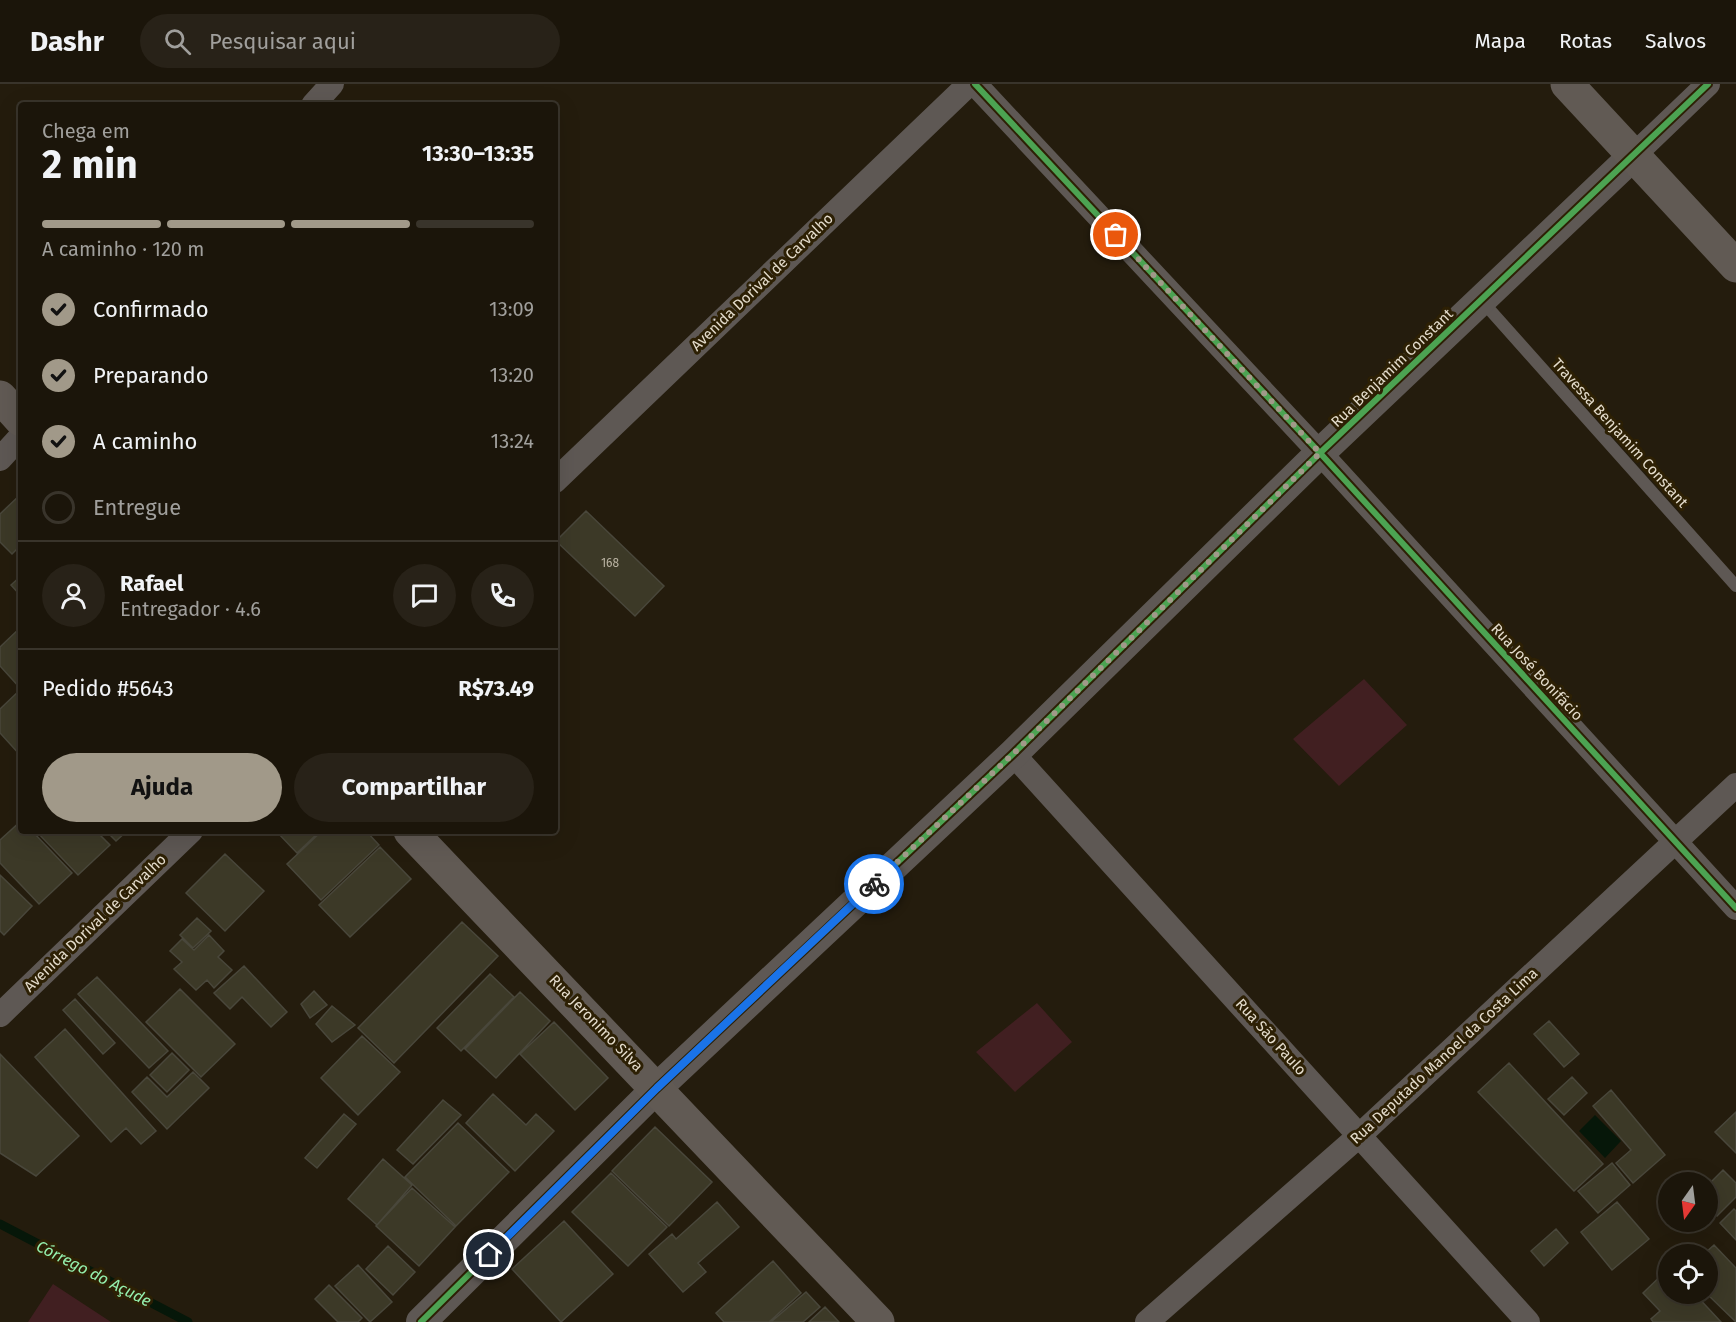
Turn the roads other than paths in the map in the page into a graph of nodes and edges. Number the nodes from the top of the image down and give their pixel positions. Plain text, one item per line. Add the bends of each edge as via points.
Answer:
1 (332, 84) edge
2 (969, 84) edge
3 (975, 84) edge
4 (1567, 84) edge
5 (1708, 84) edge
6 (317, 102) edge
7 (1633, 156) junction
8 (1736, 266) edge
9 (1481, 300) junction
10 (0, 397) edge
11 (18, 417) edge
12 (18, 439) edge
13 (1320, 453) junction
14 (0, 459) edge
15 (558, 478) edge
16 (1736, 586) edge
17 (1013, 754) junction
18 (1736, 785) edge
19 (188, 834) edge
20 (413, 834) edge
21 (1676, 840) junction
22 (1736, 908) edge
23 (0, 1015) edge
24 (657, 1088) junction
25 (1360, 1135) junction
26 (421, 1322) edge
27 (878, 1322) edge
28 (1147, 1322) edge
29 (1528, 1322) edge

1 - 6 street
2 - 15 street, Avenida Dorival de Carvalho
3 - 13 street, Rua José Bonifácio
4 - 7 main road
5 - 7 street, Rua Benjamim Constant
7 - 8 main road
7 - 9 street, Rua Benjamim Constant
9 - 13 street, Rua Benjamim Constant
9 - 16 lane, Travessa Benjamim Constant
10 - 11 main road
12 - 14 street
13 - 17 street, Rua Benjamim Constant
13 - 21 street, Rua José Bonifácio
17 - 24 street, Rua Benjamim Constant
17 - 25 street, Rua São Paulo
18 - 21 street, Rua Deputado Manoel da Costa Lima
19 - 23 street, Avenida Dorival de Carvalho
20 - 24 main road, Rua Jeronimo Silva
21 - 22 street, Rua José Bonifácio
21 - 25 street, Rua Deputado Manoel da Costa Lima
24 - 26 street, Rua Benjamim Constant
24 - 27 main road, Rua Jeronimo Silva
25 - 28 street, Rua Deputado Manoel da Costa Lima
25 - 29 street, Rua São Paulo

